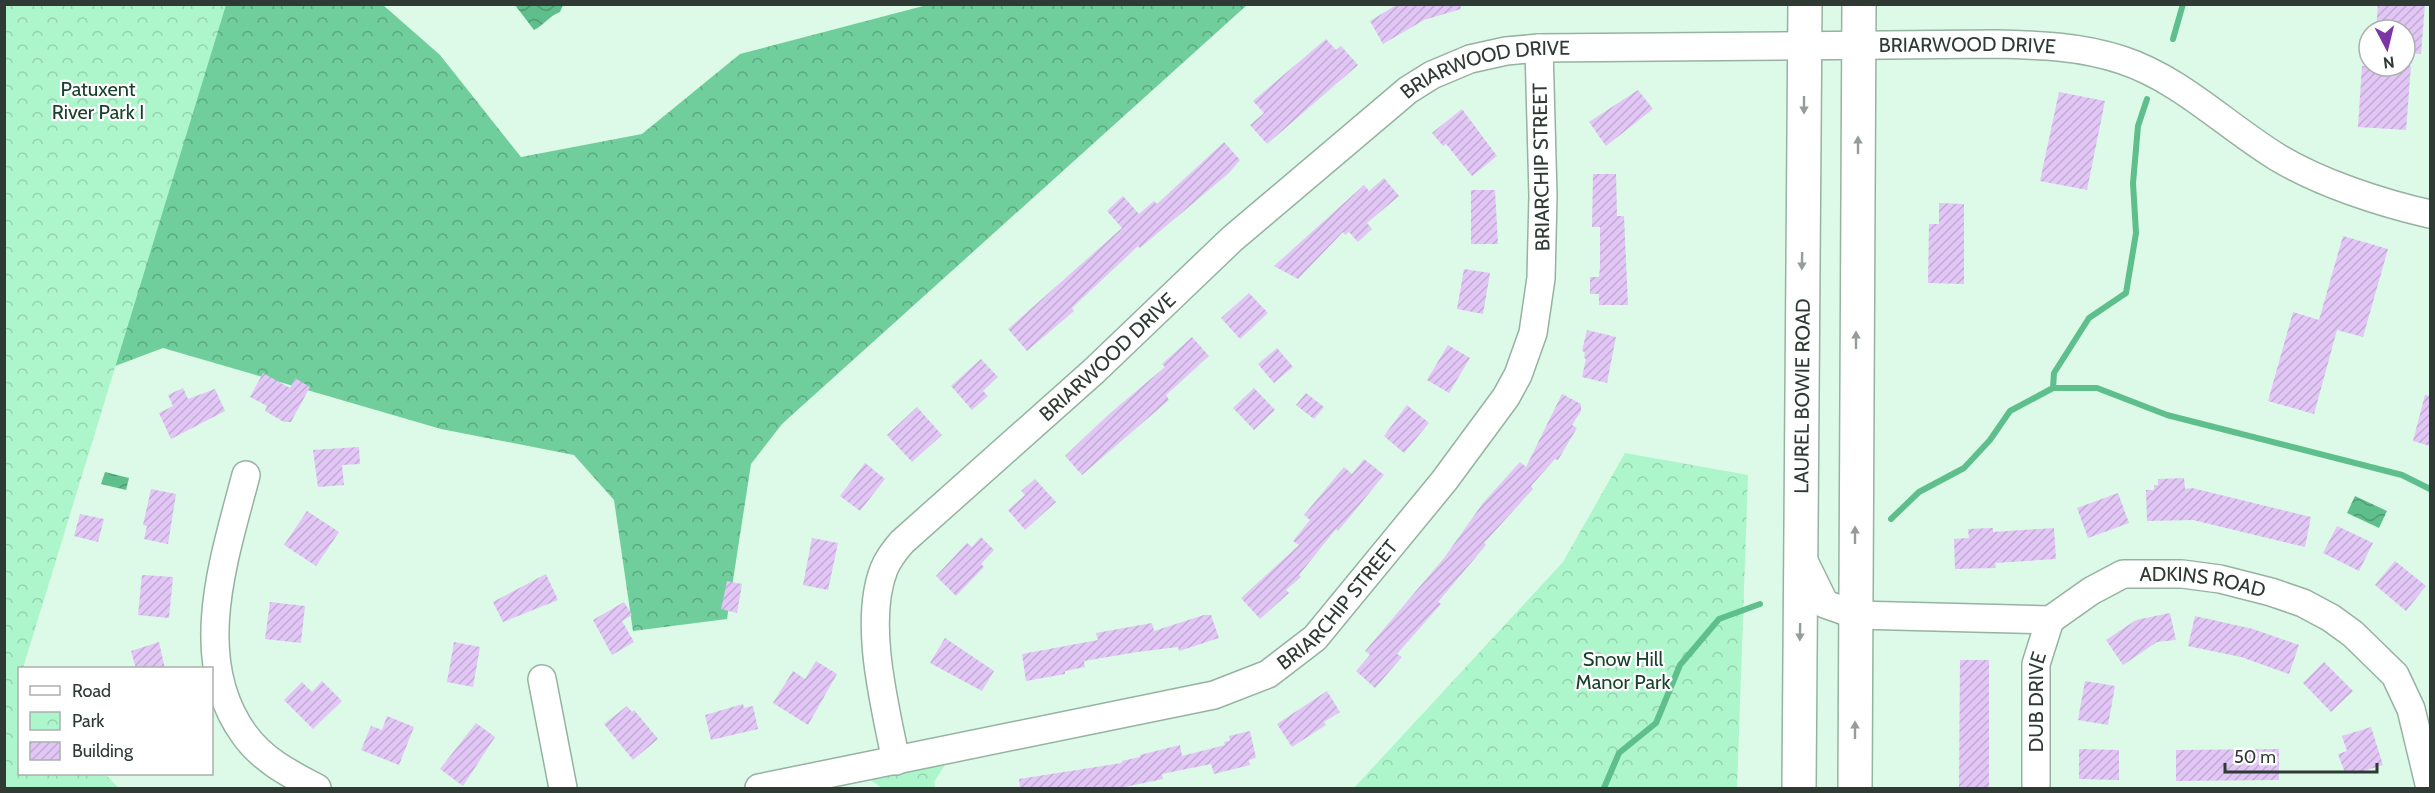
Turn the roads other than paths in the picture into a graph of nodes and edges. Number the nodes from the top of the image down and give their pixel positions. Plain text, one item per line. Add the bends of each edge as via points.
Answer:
1 (1804, 4) edge
2 (1859, 4) edge
3 (1804, 46) junction
4 (1858, 46) junction
5 (1539, 48) junction
6 (2430, 214) edge
7 (246, 475) dead end
8 (1800, 553) junction
9 (1856, 615) junction
10 (2050, 620) junction
11 (542, 679) dead end
12 (896, 761) junction
13 (316, 789) edge
14 (563, 789) edge
15 (759, 789) edge
16 (1799, 789) edge
17 (1855, 789) edge
18 (2036, 789) edge
19 (2430, 789) edge

1 - 3 main road, LAUREL BOWIE ROAD
2 - 4 main road
3 - 4 street, BRIARWOOD DRIVE
3 - 5 street, BRIARWOOD DRIVE
3 -> 8 main road, LAUREL BOWIE ROAD
4 - 6 street, BRIARWOOD DRIVE via 2057,46 2123,60 2171,83 2298,168
9 -> 4 main road
5 - 12 street, BRIARWOOD DRIVE via 1470,59 1408,90 1232,239 1094,371 902,542 885,568 876,614
5 - 12 street, BRIARCHIP STREET via 1541,278 1539,306 1525,358 1506,397 1479,434 1337,614 1292,658 1240,687
7 - 13 street via 221,574 217,606 216,656 221,685 229,709 245,735 283,771
8 - 9 street via 1825,604
8 -> 16 main road, LAUREL BOWIE ROAD
9 - 10 street
17 -> 9 main road
10 - 18 street, DUB DRIVE via 2036,664
10 - 19 street, ADKINS ROAD via 2123,574 2182,574 2220,579 2303,603 2354,634 2395,675 2411,709
11 - 14 street
12 - 15 street, BRIARCHIP STREET

